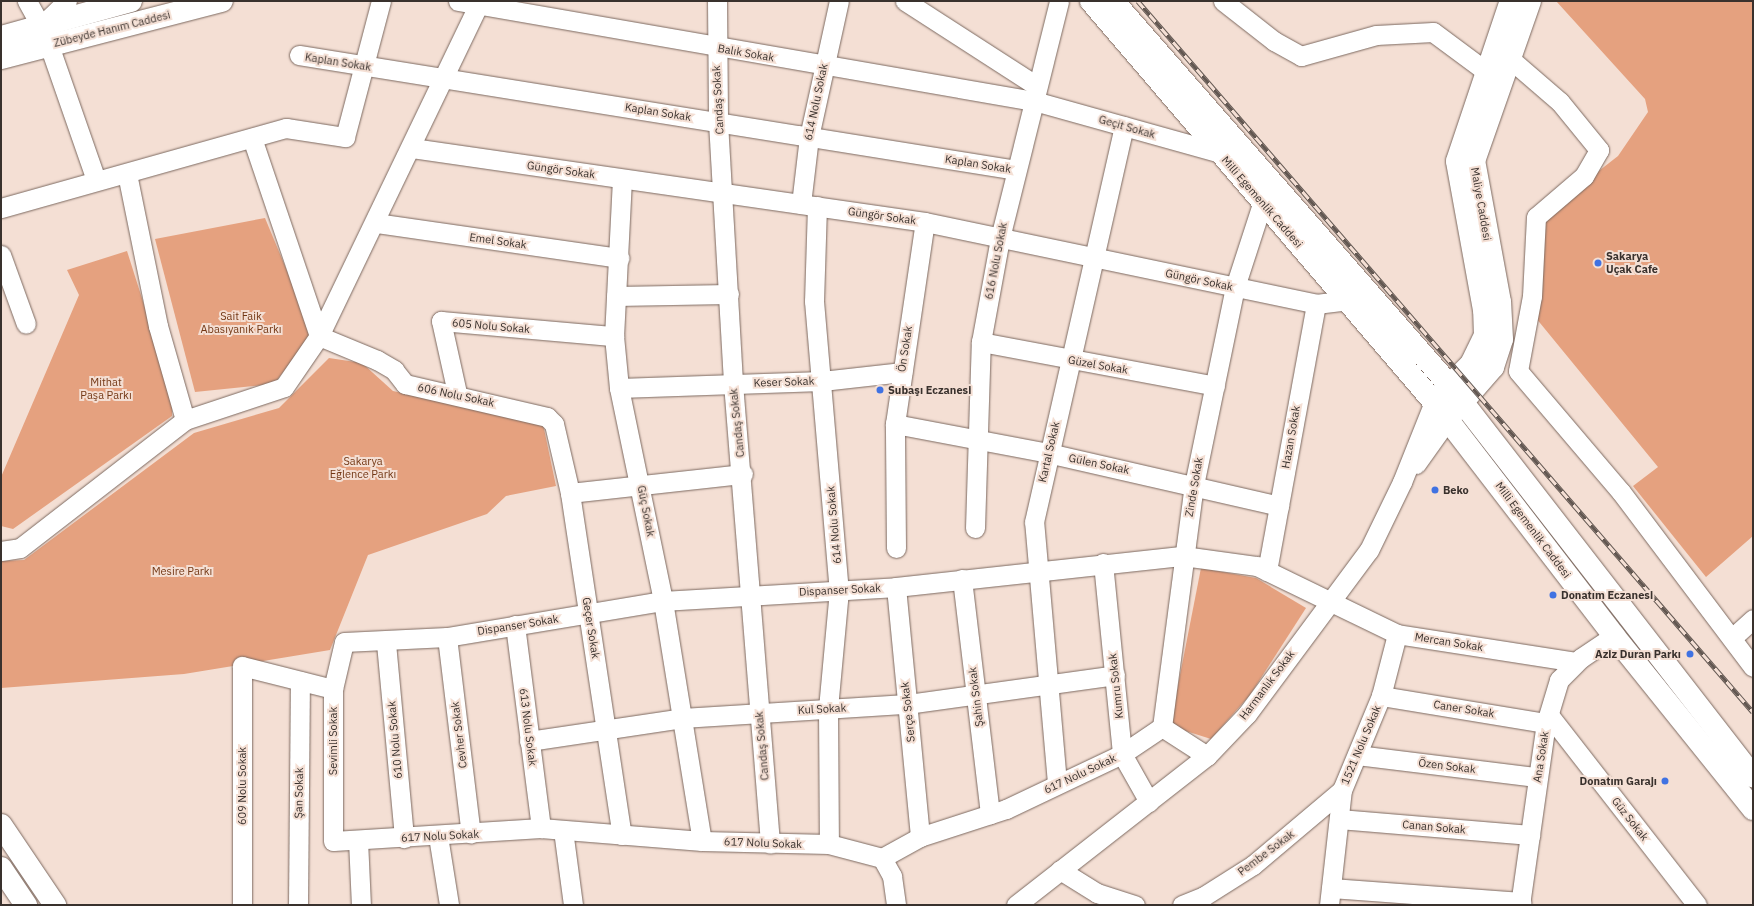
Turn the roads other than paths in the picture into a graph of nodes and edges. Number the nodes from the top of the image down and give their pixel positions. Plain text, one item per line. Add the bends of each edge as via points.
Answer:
1 (27, 1) edge
2 (67, 1) edge
3 (131, 1) edge
4 (222, 1) edge
5 (381, 1) edge
6 (458, 1) edge
7 (717, 1) edge
8 (838, 1) edge
9 (905, 1) edge
10 (1059, 1) edge
11 (1091, 1) edge
12 (1113, 1) edge
13 (1223, 1) edge
14 (1511, 1) edge
15 (1530, 1) edge
16 (480, 3) edge
17 (45, 36) junction
18 (715, 47) junction
19 (2, 53) edge
20 (299, 56) dead end
21 (1509, 58) junction
22 (363, 66) junction
23 (824, 66) junction
24 (444, 77) junction
25 (1493, 77) junction
26 (1036, 93) junction
27 (718, 122) junction
28 (1124, 126) junction
29 (808, 137) junction
30 (252, 138) junction
31 (412, 148) junction
32 (1220, 153) junction
33 (1016, 170) junction
34 (127, 173) junction
35 (622, 179) junction
36 (96, 180) junction
37 (724, 193) junction
38 (1263, 201) junction
39 (809, 205) junction
40 (1, 208) edge
41 (925, 222) junction
42 (376, 223) junction
43 (1000, 238) junction
44 (1, 255) edge
45 (619, 258) junction
46 (1092, 258) junction
47 (1235, 287) junction
48 (729, 294) junction
49 (616, 296) junction
50 (1347, 300) junction
51 (1316, 304) junction
52 (26, 324) dead end
53 (319, 336) junction
54 (614, 336) junction
55 (981, 342) junction
56 (1071, 360) junction
57 (902, 372) junction
58 (822, 381) junction
59 (733, 383) junction
60 (1215, 386) junction
61 (1450, 386) junction
62 (619, 388) junction
63 (457, 393) junction
64 (1434, 402) junction
65 (1463, 402) junction
66 (1448, 419) junction
67 (185, 420) junction
68 (554, 424) joint
69 (895, 424) junction
70 (980, 439) junction
71 (1048, 453) junction
72 (743, 474) junction
73 (1402, 482) junction
74 (641, 485) junction
75 (1194, 485) junction
76 (570, 493) junction
77 (1279, 506) junction
78 (975, 528) dead end
79 (896, 548) dead end
80 (1, 551) edge
81 (1183, 556) junction
82 (1104, 563) junction
83 (1036, 570) junction
84 (1267, 571) junction
85 (962, 579) junction
86 (896, 587) junction
87 (839, 590) junction
88 (749, 594) junction
89 (663, 601) junction
90 (1328, 603) junction
91 (588, 613) junction
92 (1753, 619) edge
93 (515, 625) junction
94 (1397, 634) junction
95 (1614, 636) junction
96 (447, 637) junction
97 (1732, 638) junction
98 (344, 642) joint
99 (386, 643) junction
100 (1576, 662) junction
101 (1753, 667) edge
102 (1115, 675) junction
103 (300, 681) junction
104 (1047, 685) junction
105 (333, 689) junction
106 (976, 694) junction
107 (1381, 696) junction
108 (907, 704) junction
109 (828, 709) junction
110 (759, 713) junction
111 (682, 718) junction
112 (1548, 719) junction
113 (1162, 727) junction
114 (606, 730) junction
115 (530, 742) junction
116 (1122, 754) junction
117 (1357, 755) junction
118 (1207, 756) junction
119 (1753, 776) edge
120 (1537, 777) junction
121 (1057, 783) junction
122 (1342, 790) junction
123 (1149, 802) junction
124 (1753, 809) edge
125 (990, 814) junction
126 (1339, 819) junction
127 (1, 825) edge
128 (541, 828) junction
129 (563, 830) junction
130 (471, 834) junction
131 (622, 835) junction
132 (1530, 835) junction
133 (438, 836) junction
134 (920, 837) junction
135 (404, 838) junction
136 (358, 840) junction
137 (333, 841) joint
138 (702, 841) junction
139 (770, 844) junction
140 (829, 844) junction
141 (882, 858) junction
142 (1, 868) edge
143 (1054, 874) junction
144 (1330, 896) edge
145 (1521, 903) edge
146 (26, 905) edge
147 (54, 905) edge
148 (242, 905) edge
149 (298, 905) edge
150 (361, 905) edge
151 (449, 905) edge
152 (573, 905) edge
153 (896, 905) edge
154 (1016, 905) edge
155 (1039, 905) edge
156 (1135, 905) edge
157 (1182, 905) edge
158 (1697, 905) edge

1 - 17 street
2 - 17 street
3 - 17 main road, Zübeyde Hanım Caddesi
4 - 17 main road, Zübeyde Hanım Caddesi
5 - 22 street
6 - 16 street, Balık Sokak
7 - 18 street, Candaş Sokak
8 - 23 street, 614 Nolu Sokak
9 - 26 street, Geçit Sokak
10 - 26 street, 616 Nolu Sokak
11 - 32 main road, Milli Egemenlik Caddesi
12 - 61 main road, Milli Egemenlik Caddesi
13 - 25 street via 1274,41 1301,56 1376,35 1433,32
14 - 25 main road, Maliye Caddesi
15 - 21 main road, Maliye Caddesi
16 - 18 street, Balık Sokak
16 - 24 street
17 - 19 main road, Zübeyde Hanım Caddesi
17 - 36 street
18 - 23 street, Balık Sokak
18 - 27 street, Candaş Sokak
20 - 22 street, Kaplan Sokak
21 - 25 main road, Maliye Caddesi
21 - 97 street via 1560,102 1599,150 1584,176 1536,217 1532,296 1518,371 1621,492
22 - 24 street, Kaplan Sokak
22 - 30 street via 345,137 286,128
23 - 26 street, Balık Sokak
23 - 29 street, 614 Nolu Sokak
24 - 27 street, Kaplan Sokak
24 - 31 street
25 - 61 main road, Maliye Caddesi via 1457,161 1484,310 1484,335 1471,364
25 - 65 main road, Maliye Caddesi via 1474,161 1500,302 1502,339 1493,367
26 - 28 street, Geçit Sokak
26 - 33 street, 616 Nolu Sokak
27 - 29 street, Kaplan Sokak
27 - 37 street, Candaş Sokak
28 - 32 street, Geçit Sokak
28 - 46 street, Kartal Sokak
29 - 33 street, Kaplan Sokak
29 - 39 street, 614 Nolu Sokak
30 - 34 street
30 - 53 street
31 - 35 street, Güngör Sokak
31 - 42 street
32 - 38 main road, Milli Egemenlik Caddesi
33 - 43 street, 616 Nolu Sokak
34 - 36 street
34 - 67 street via 158,326
35 - 37 street, Güngör Sokak
35 - 45 street, Güç Sokak
36 - 40 street
37 - 39 street, Güngör Sokak
37 - 48 street, Candaş Sokak
38 - 47 street, Zinde Sokak
38 - 50 main road, Milli Egemenlik Caddesi
39 - 41 street, Güngör Sokak
39 - 58 street, 614 Nolu Sokak via 814,301
41 - 43 street, Güngör Sokak
41 - 57 street, Ön Sokak
42 - 45 street, Emel Sokak
42 - 53 street
43 - 46 street, Güngör Sokak
43 - 55 street, 616 Nolu Sokak
44 - 52 street
45 - 49 street, Güç Sokak
46 - 47 street, Güngör Sokak
46 - 56 street, Kartal Sokak
47 - 51 street, Güngör Sokak
47 - 60 street, Zinde Sokak
48 - 49 street
48 - 59 street, Candaş Sokak
49 - 54 street, Güç Sokak
50 - 51 street, Güngör Sokak
50 - 64 main road, Milli Egemenlik Caddesi
51 - 77 street, Hazan Sokak
53 - 63 street, 606 Nolu Sokak via 377,360 394,370 405,384
53 - 67 street via 284,387
54 - 62 street, Güç Sokak
54 - 63 street, 605 Nolu Sokak via 441,321
55 - 56 street, Güzel Sokak
55 - 70 street, 616 Nolu Sokak
56 - 60 street, Güzel Sokak
56 - 71 street, Kartal Sokak
57 - 58 street, Keser Sokak
57 - 69 street, Ön Sokak
58 - 59 street, Keser Sokak
58 - 87 street, 614 Nolu Sokak
59 - 62 street, Keser Sokak
59 - 72 street, Candaş Sokak
60 - 75 street, Zinde Sokak
61 - 64 main road, Maliye Caddesi
61 - 65 main road, Milli Egemenlik Caddesi
62 - 74 street, Güç Sokak
63 - 68 street, 606 Nolu Sokak via 547,417
64 - 66 main road, Milli Egemenlik Caddesi
64 - 73 street, Harmanlık Sokak
65 - 66 main road, Maliye Caddesi
65 - 119 main road, Milli Egemenlik Caddesi
66 - 73 street, Harmanlık Sokak
66 - 95 main road, Milli Egemenlik Caddesi
67 - 80 street via 20,548
68 - 76 street, Geçer Sokak
69 - 70 street, Gülen Sokak
69 - 79 street, Ön Sokak
70 - 71 street, Gülen Sokak
70 - 78 street, 616 Nolu Sokak
71 - 75 street, Gülen Sokak
71 - 83 street, Kartal Sokak via 1034,522
72 - 74 street
72 - 88 street, Candaş Sokak
73 - 90 street, Harmanlık Sokak via 1369,550
74 - 76 street
74 - 89 street, Güç Sokak
75 - 77 street, Gülen Sokak
75 - 81 street, Zinde Sokak
76 - 91 street, Geçer Sokak
77 - 84 street, Hazan Sokak
81 - 82 street, Dispanser Sokak
81 - 84 street, Dispanser Sokak via 1257,566
81 - 113 street, Zinde Sokak
82 - 83 street, Dispanser Sokak
82 - 102 street, Kumru Sokak
83 - 85 street, Dispanser Sokak
83 - 104 street, Kartal Sokak
84 - 90 street, Dispanser Sokak
85 - 86 street, Dispanser Sokak
85 - 106 street, Şahin Sokak
86 - 87 street, Dispanser Sokak
86 - 108 street, Serçe Sokak
87 - 88 street, Dispanser Sokak
87 - 109 street, 614 Nolu Sokak
88 - 89 street, Dispanser Sokak
88 - 110 street, Candaş Sokak
89 - 91 street, Dispanser Sokak
89 - 111 street, Güç Sokak
90 - 94 street, Mercan Sokak
90 - 118 street, Harmanlık Sokak via 1247,714
91 - 93 street, Dispanser Sokak
91 - 114 street, Geçer Sokak
92 - 97 street
93 - 96 street, Dispanser Sokak
93 - 115 street, 613 Nolu Sokak
94 - 100 street, Mercan Sokak
94 - 107 street, 1521 Nolu Sokak
95 - 100 street, Ana Sokak
95 - 124 main road, Milli Egemenlik Caddesi
96 - 99 street, Dispanser Sokak
96 - 130 street, Cevher Sokak
97 - 101 street
98 - 99 street, Dispanser Sokak
98 - 105 street, Sevimli Sokak
99 - 135 street, 610 Nolu Sokak
100 - 112 street, Ana Sokak via 1559,680
102 - 104 street, Kul Sokak
102 - 116 street, Kumru Sokak
103 - 105 street
103 - 148 street, 609 Nolu Sokak via 242,666
103 - 149 street, Şan Sokak
104 - 106 street, Kul Sokak
104 - 121 street, Kartal Sokak
105 - 137 street, Sevimli Sokak
106 - 108 street, Kul Sokak
106 - 125 street, Şahin Sokak
107 - 112 street, Caner Sokak
107 - 117 street, 1521 Nolu Sokak
108 - 109 street, Kul Sokak
108 - 134 street, Serçe Sokak
109 - 110 street, Kul Sokak
109 - 140 street, 614 Nolu Sokak
110 - 111 street, Kul Sokak
110 - 139 street, Candaş Sokak
111 - 114 street, Kul Sokak
111 - 138 street, Güç Sokak
112 - 120 street, Ana Sokak
112 - 158 street, Güz Sokak
113 - 116 street, 617 Nolu Sokak
113 - 118 street
114 - 115 street, Kul Sokak
114 - 131 street, Geçer Sokak
115 - 128 street, 613 Nolu Sokak
116 - 121 street, 617 Nolu Sokak
116 - 123 street, Kumru Sokak
117 - 120 street, Özen Sokak
117 - 122 street, 1521 Nolu Sokak
118 - 123 street, Harmanlık Sokak
120 - 132 street, Ana Sokak
121 - 125 street, 617 Nolu Sokak
122 - 126 street, 1521 Nolu Sokak
122 - 157 street, Pembe Sokak via 1253,865 1204,896
123 - 143 street, Harmanlık Sokak
125 - 134 street, 617 Nolu Sokak
126 - 132 street, Canan Sokak
126 - 144 street, 1521 Nolu Sokak
127 - 147 main road
128 - 129 street, 617 Nolu Sokak
128 - 130 street, 617 Nolu Sokak
129 - 131 street, 617 Nolu Sokak
129 - 152 street
130 - 133 street, 617 Nolu Sokak
131 - 138 street, 617 Nolu Sokak
132 - 145 street, Ana Sokak
133 - 135 street, 617 Nolu Sokak
133 - 151 street
134 - 141 street, 617 Nolu Sokak
135 - 136 street, 617 Nolu Sokak
136 - 137 street, 617 Nolu Sokak
136 - 150 street
138 - 139 street, 617 Nolu Sokak
139 - 140 street, 617 Nolu Sokak
140 - 141 street, 617 Nolu Sokak
141 - 153 street via 892,876
142 - 146 main road
143 - 154 street, Harmanlık Sokak
143 - 155 street
143 - 156 street
144 - 145 street

